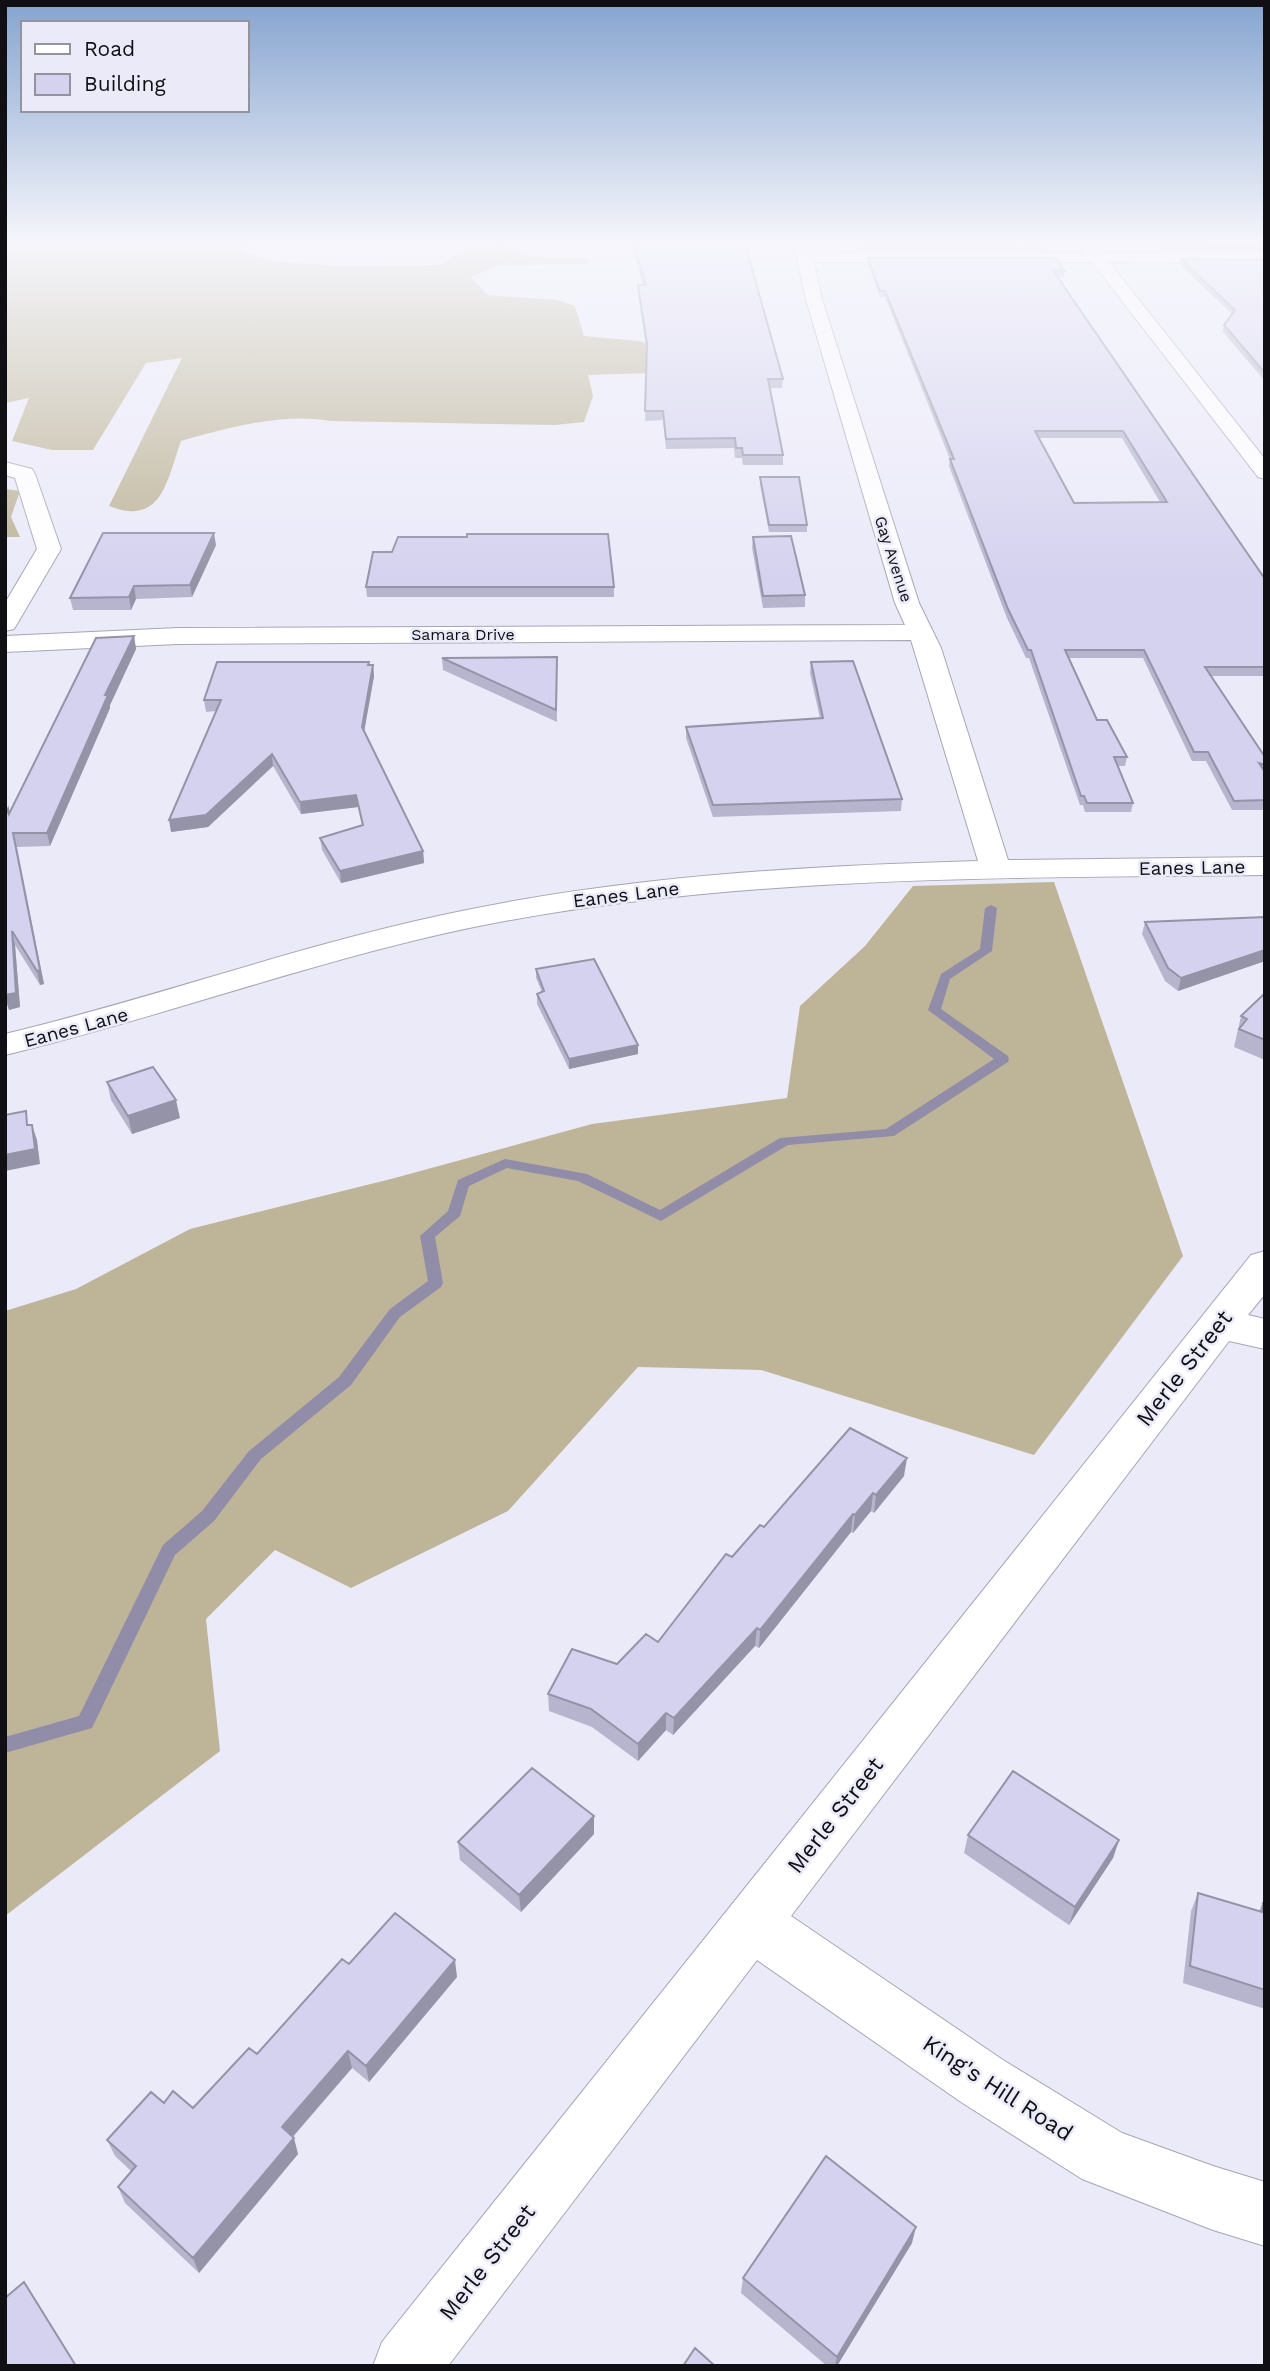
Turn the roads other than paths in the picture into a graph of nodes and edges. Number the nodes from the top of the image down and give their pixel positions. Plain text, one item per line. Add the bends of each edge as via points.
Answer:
1 (831, 355) edge
2 (1174, 355) edge
3 (5, 468) edge
4 (1265, 473) edge
5 (5, 624) edge
6 (920, 632) junction
7 (5, 644) edge
8 (1265, 866) edge
9 (996, 870) junction
10 (5, 1045) edge
11 (1265, 1265) edge
12 (1242, 1329) edge
13 (751, 1922) junction
14 (1265, 2214) edge
15 (406, 2366) edge

1 - 6 street, Gay Avenue via 907,603
2 - 4 street
3 - 5 street via 24,474 48,549
6 - 7 street, Samara Drive via 178,636
6 - 9 street, Gay Avenue
8 - 9 street, Eanes Lane
9 - 10 street, Eanes Lane via 692,886 512,911 312,957 78,1028
11 - 12 street, Merle Street
12 - 13 street, Merle Street
13 - 14 street, King's Hill Road via 982,2081 1104,2157
13 - 15 street, Merle Street

